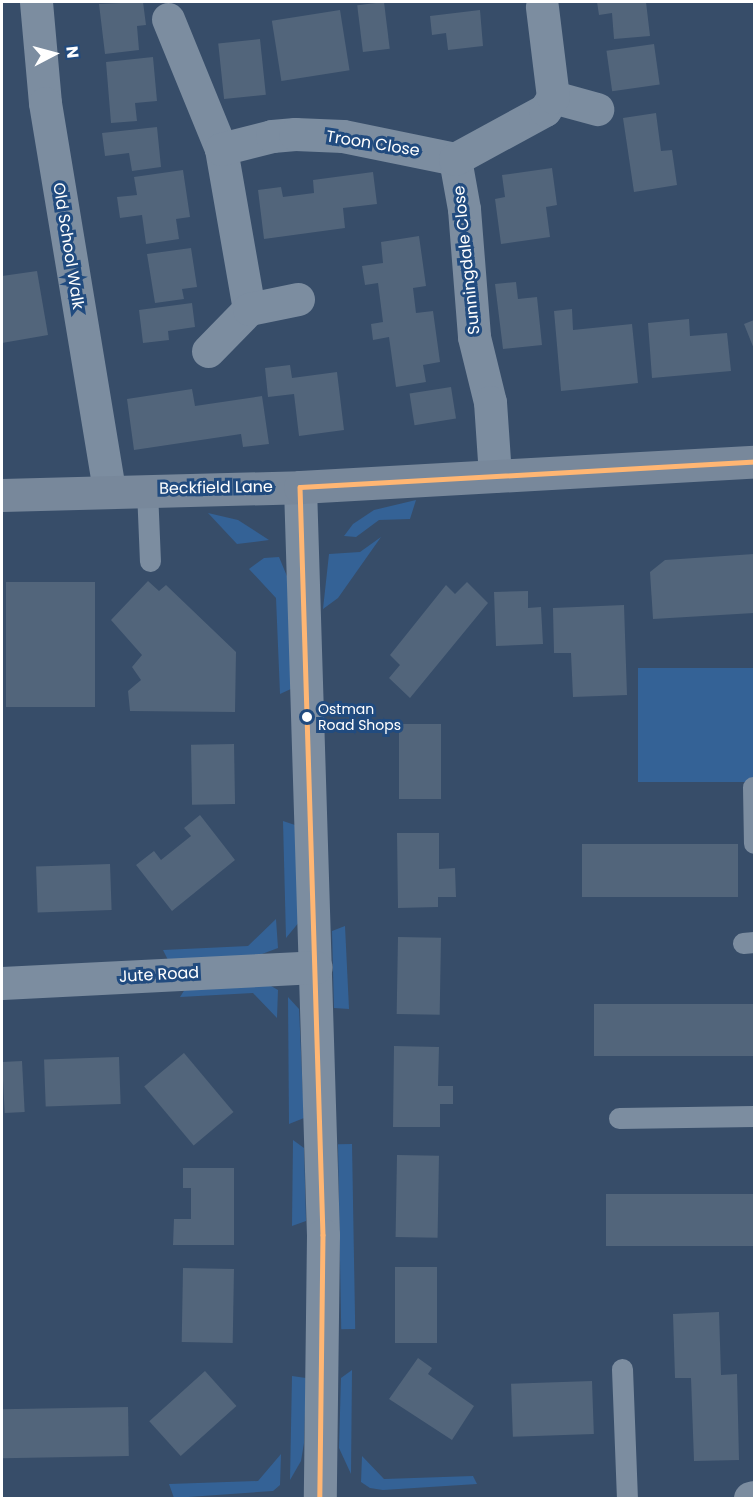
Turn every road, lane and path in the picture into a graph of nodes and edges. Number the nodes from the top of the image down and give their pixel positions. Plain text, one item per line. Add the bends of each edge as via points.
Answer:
1 (36, 2) edge
2 (542, 7) dead end
3 (168, 19) dead end
4 (553, 97) junction
5 (597, 109) dead end
6 (221, 149) junction
7 (455, 159) junction
8 (298, 299) dead end
9 (249, 309) junction
10 (207, 351) dead end
11 (754, 462) edge
12 (495, 476) junction
13 (300, 487) junction
14 (109, 490) junction
15 (147, 490) junction
16 (2, 495) edge
17 (150, 561) dead end
18 (753, 788) edge
19 (754, 843) edge
20 (316, 967) junction
21 (2, 983) edge
22 (754, 1116) edge
23 (619, 1118) dead end
24 (622, 1369) dead end
25 (754, 1497) edge
26 (320, 1498) edge
27 (627, 1498) edge
28 (750, 1498) edge

1 - 14 street, Old School Walk via 45,103
2 - 4 street
3 - 6 street
4 - 5 street
4 - 7 street via 545,110
6 - 7 street, Troon Close via 272,136 307,134 343,136
6 - 9 street
7 - 12 street, Sunningdale Close via 464,209 474,337 490,402
8 - 9 street
9 - 10 street
11 - 12 street, Beckfield Lane
12 - 13 street, Beckfield Lane
13 - 15 street, Beckfield Lane
13 - 20 street
14 - 15 street, Beckfield Lane
14 - 16 street, Beckfield Lane
15 - 17 lane
18 - 19 lane
20 - 21 street, Jute Road
20 - 26 street via 323,1235
22 - 23 lane
24 - 27 lane
25 - 28 street

